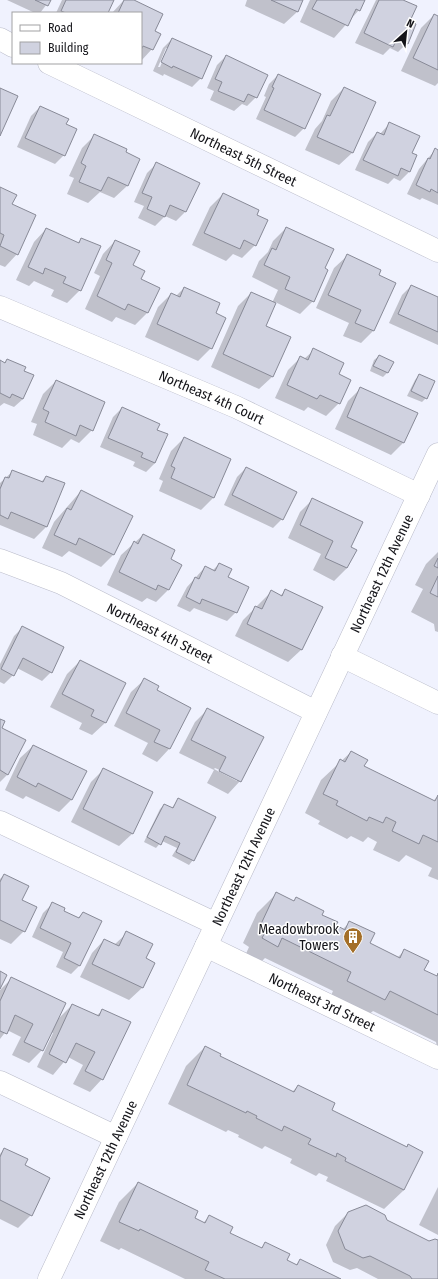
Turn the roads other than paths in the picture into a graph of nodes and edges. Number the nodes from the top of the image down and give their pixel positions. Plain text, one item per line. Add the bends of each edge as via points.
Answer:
1 (0, 40) edge
2 (12, 46) edge
3 (51, 64) edge
4 (438, 251) edge
5 (0, 307) edge
6 (438, 454) edge
7 (419, 495) junction
8 (0, 560) edge
9 (342, 656) junction
10 (438, 703) edge
11 (316, 712) junction
12 (0, 822) edge
13 (216, 924) junction
14 (206, 946) junction
15 (438, 1058) edge
16 (0, 1082) edge
17 (116, 1137) junction
18 (49, 1279) edge

1 - 2 street
3 - 4 street, Northeast 5th Street
5 - 7 street, Northeast 4th Court via 236,407
6 - 7 street, Northeast 12th Avenue
7 - 9 street, Northeast 12th Avenue
8 - 11 street, Northeast 4th Street via 60,583
9 - 10 street
9 - 11 street, Northeast 12th Avenue
11 - 13 street, Northeast 12th Avenue
12 - 13 street
13 - 14 street, Northeast 12th Avenue
14 - 15 street, Northeast 3rd Street
14 - 17 street, Northeast 12th Avenue
16 - 17 street
17 - 18 street, Northeast 12th Avenue

